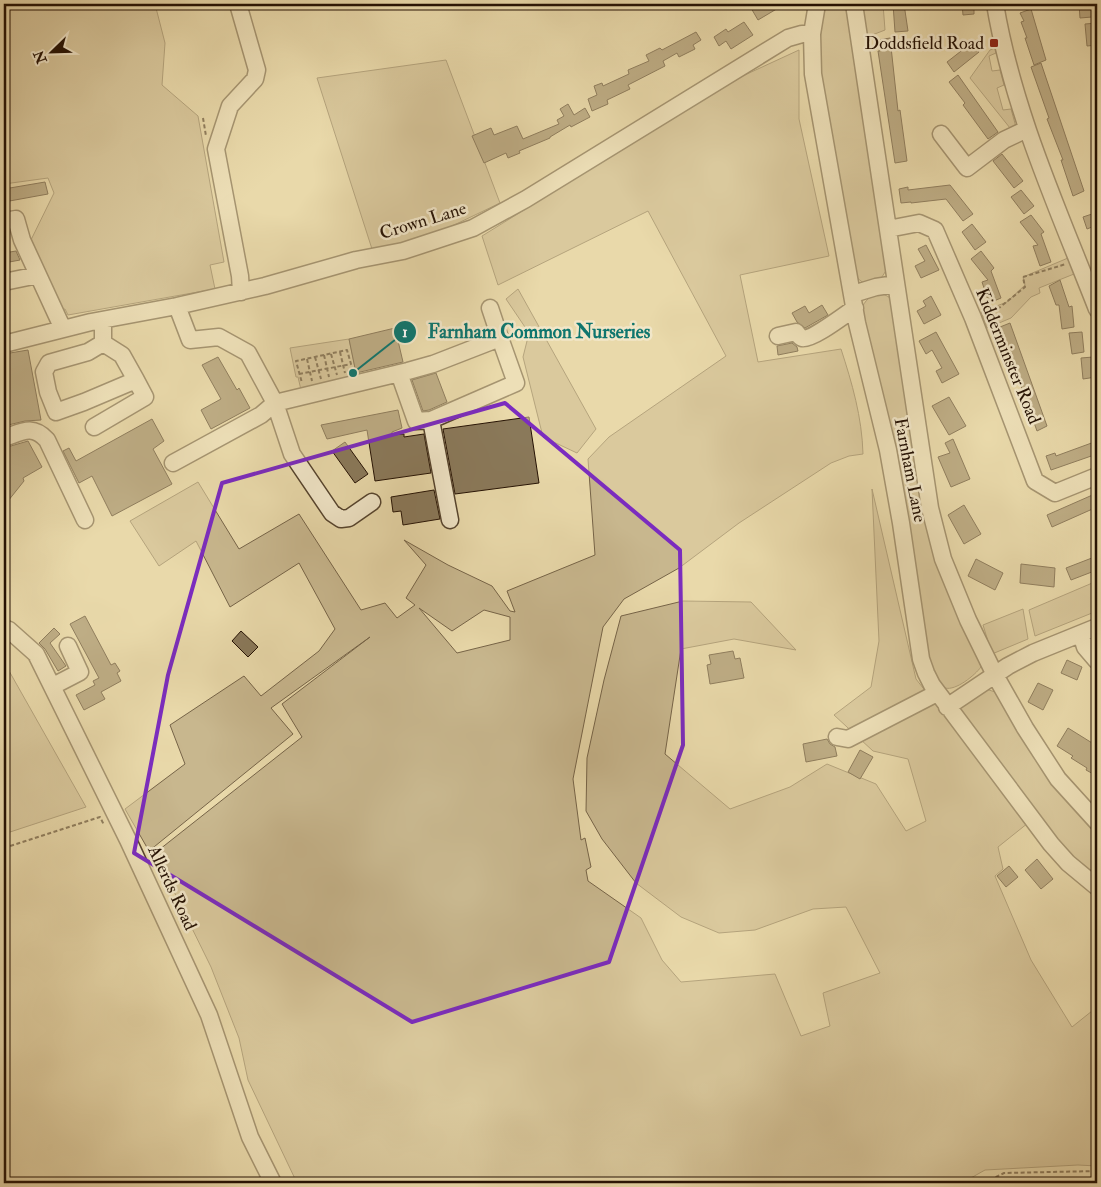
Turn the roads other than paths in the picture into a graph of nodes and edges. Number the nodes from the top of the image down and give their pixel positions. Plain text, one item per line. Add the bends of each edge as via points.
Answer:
1 (238, 4) edge
2 (817, 4) edge
3 (854, 4) edge
4 (995, 4) edge
5 (812, 34) junction
6 (1027, 129) junction
7 (941, 134) dead end
8 (4, 221) edge
9 (888, 229) junction
10 (38, 275) junction
11 (1091, 276) edge
12 (4, 282) edge
13 (896, 284) junction
14 (241, 292) junction
15 (854, 301) junction
16 (178, 306) junction
17 (490, 308) dead end
18 (1097, 309) edge
19 (103, 320) junction
20 (63, 329) junction
21 (778, 336) dead end
22 (500, 338) junction
23 (103, 343) junction
24 (4, 344) edge
25 (399, 373) junction
26 (136, 380) junction
27 (275, 403) junction
28 (431, 420) junction
29 (94, 427) dead end
30 (4, 438) edge
31 (173, 463) dead end
32 (1097, 476) edge
33 (372, 502) dead end
34 (85, 520) dead end
35 (450, 520) dead end
36 (1097, 627) edge
37 (4, 628) edge
38 (1081, 634) junction
39 (68, 646) dead end
40 (1097, 661) edge
41 (995, 675) junction
42 (53, 686) junction
43 (937, 692) junction
44 (947, 707) junction
45 (837, 737) dead end
46 (1097, 822) edge
47 (1097, 887) edge
48 (273, 1183) edge

1 - 14 street via 257,70 255,79 230,106 216,149
2 - 5 street, Farnham Lane
3 - 9 street
4 - 6 street
5 - 14 street, Crown Lane via 788,38 474,228 403,251 356,260
5 - 15 street, Farnham Lane via 813,74
6 - 7 street via 1004,140 966,168
6 - 11 street via 1077,260
8 - 10 street via 16,219
9 - 13 street
9 - 32 street, Kidderminster Road via 918,222 935,230 973,318 1035,480 1055,493
10 - 12 street
10 - 20 street
11 - 18 street
13 - 15 street via 876,288
13 - 41 street via 930,508 940,550 968,620
14 - 16 street, Crown Lane
15 - 21 street via 831,325 809,337 800,337 796,332
15 - 43 street, Farnham Lane via 888,450 921,659
16 - 19 street, Crown Lane
16 - 27 street via 190,340 219,336 248,353
17 - 22 street
19 - 20 street, Crown Lane
19 - 23 street
20 - 24 street, Crown Lane
22 - 25 street
22 - 28 street via 516,383
23 - 26 street via 122,355
23 - 26 street via 88,352 49,363 44,372 56,412
25 - 27 street via 309,391
25 - 28 street via 416,421
26 - 29 street via 145,397
27 - 31 street
27 - 33 street via 292,454 332,513 341,520 350,518
28 - 35 street
30 - 34 street via 30,430 40,432 47,440
36 - 38 street
37 - 42 street, Allerds Road via 36,654
38 - 40 street via 1085,647
38 - 41 street via 1033,653
39 - 42 street via 80,672
41 - 44 street
41 - 46 street via 1058,779
42 - 48 street, Allerds Road via 210,1015 250,1138
43 - 44 street, Farnham Lane
43 - 45 street via 848,739
44 - 47 street, Farnham Lane via 1051,844

